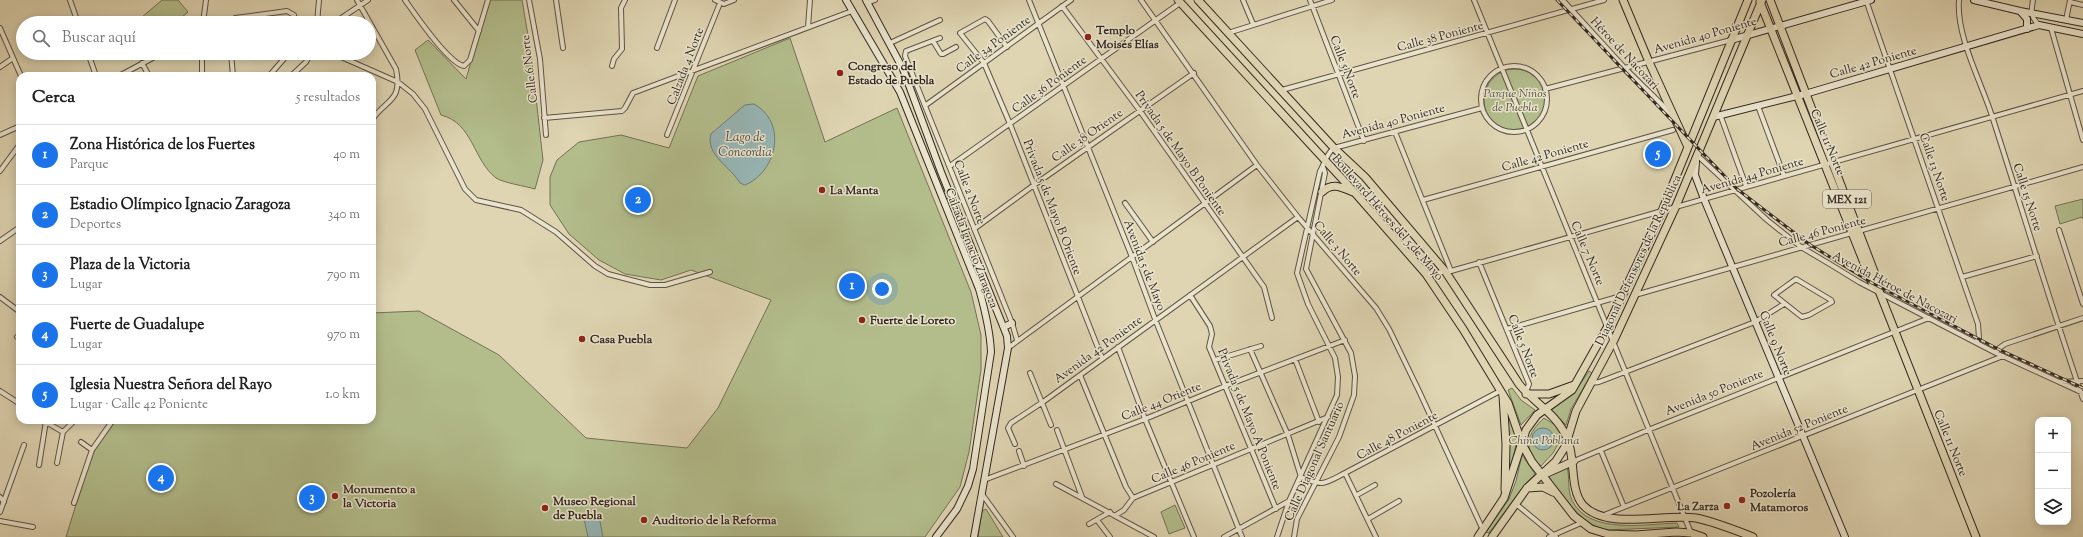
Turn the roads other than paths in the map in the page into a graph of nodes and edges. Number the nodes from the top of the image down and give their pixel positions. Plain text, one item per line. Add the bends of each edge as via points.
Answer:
1 (70, 0) edge
2 (206, 0) edge
3 (319, 0) edge
4 (357, 0) edge
5 (368, 0) edge
6 (405, 0) edge
7 (454, 0) edge
8 (488, 0) edge
9 (529, 0) edge
10 (556, 0) edge
11 (625, 0) edge
12 (674, 0) edge
13 (715, 0) edge
14 (734, 0) edge
15 (810, 0) edge
16 (846, 0) edge
17 (875, 0) edge
18 (1029, 0) edge
19 (1071, 0) edge
20 (1141, 0) edge
21 (1198, 0) edge
22 (1243, 0) edge
23 (1310, 0) edge
24 (1332, 0) edge
25 (1474, 0) edge
26 (1562, 0) edge
27 (1604, 0) edge
28 (1623, 0) edge
29 (1748, 0) edge
30 (1770, 0) edge
31 (1868, 0) edge
32 (1960, 0) edge
33 (1974, 0) edge
34 (2033, 0) edge
35 (1179, 1) edge
36 (1760, 1) edge
37 (2070, 1) edge
38 (866, 2) edge
39 (1989, 2) edge
40 (720, 3) junction
41 (360, 5) junction
42 (1312, 5) junction
43 (2083, 5) edge
44 (1062, 6) junction
45 (1571, 10) junction
46 (852, 11) junction
47 (2020, 11) junction
48 (2031, 13) junction
49 (76, 16) edge
50 (204, 16) edge
51 (248, 16) edge
52 (294, 16) edge
53 (318, 16) edge
54 (344, 16) edge
55 (366, 16) edge
56 (940, 20) dead end
57 (2066, 20) junction
58 (1156, 21) junction
59 (2083, 23) edge
60 (1038, 24) junction
61 (1253, 24) junction
62 (2039, 25) junction
63 (1780, 26) junction
64 (0, 28) edge
65 (808, 28) junction
66 (1770, 28) junction
67 (2051, 28) junction
68 (2027, 29) junction
69 (479, 31) junction
70 (1227, 33) junction
71 (1487, 33) junction
72 (376, 34) edge
73 (2083, 34) edge
74 (1747, 35) junction
75 (940, 38) dead end
76 (1731, 40) junction
77 (933, 41) junction
78 (890, 43) junction
79 (956, 47) dead end
80 (1007, 47) junction
81 (1968, 47) junction
82 (564, 48) dead end
83 (657, 48) dead end
84 (13, 58) junction
85 (1101, 59) junction
86 (90, 60) edge
87 (148, 60) edge
88 (202, 60) edge
89 (232, 60) edge
90 (283, 60) edge
91 (307, 60) edge
92 (348, 60) edge
93 (1649, 62) junction
94 (142, 63) junction
95 (984, 63) junction
96 (909, 65) junction
97 (612, 66) dead end
98 (0, 67) edge
99 (1624, 68) junction
100 (1890, 68) junction
101 (903, 69) junction
102 (1502, 69) junction
103 (693, 70) junction
104 (19, 72) edge
105 (95, 72) edge
106 (126, 72) edge
107 (147, 72) edge
108 (202, 72) edge
109 (233, 72) edge
110 (272, 72) edge
111 (295, 72) edge
112 (375, 72) edge
113 (376, 72) edge
114 (1194, 73) junction
115 (1338, 74) junction
116 (915, 79) junction
117 (398, 82) junction
118 (908, 83) junction
119 (1064, 86) junction
120 (1545, 89) junction
121 (1282, 90) junction
122 (2083, 91) edge
123 (1805, 94) junction
124 (2070, 95) junction
125 (1797, 96) junction
126 (926, 105) junction
127 (1758, 106) junction
128 (1482, 108) junction
129 (1140, 111) junction
130 (376, 116) edge
131 (1717, 117) junction
132 (1993, 117) junction
133 (544, 118) junction
134 (1674, 118) junction
135 (1010, 124) junction
136 (16, 128) edge
137 (1526, 130) junction
138 (1673, 130) dead end
139 (1394, 132) junction
140 (0, 135) edge
141 (546, 135) dead end
142 (668, 135) dead end
143 (1914, 138) junction
144 (2083, 140) edge
145 (1364, 141) junction
146 (1687, 145) junction
147 (1088, 147) junction
148 (1334, 148) junction
149 (16, 149) edge
150 (1697, 155) junction
151 (1829, 163) junction
152 (1324, 164) junction
153 (1258, 165) junction
154 (950, 166) junction
155 (1541, 167) junction
156 (2083, 167) edge
157 (0, 171) edge
158 (1784, 176) junction
159 (1034, 185) junction
160 (1746, 186) junction
161 (2014, 187) junction
162 (1733, 190) junction
163 (1322, 192) junction
164 (1356, 194) junction
165 (1704, 199) junction
166 (1423, 200) junction
167 (1125, 203) dead end
168 (1204, 205) junction
169 (1676, 206) junction
170 (1938, 208) junction
171 (1662, 211) junction
172 (1298, 217) junction
173 (1307, 226) junction
174 (16, 229) edge
175 (974, 229) junction
176 (2059, 230) dead end
177 (1856, 232) junction
178 (1313, 233) junction
179 (1570, 235) junction
180 (0, 241) edge
181 (1154, 242) junction
182 (1801, 247) junction
183 (2037, 256) junction
184 (1132, 257) junction
185 (1243, 257) junction
186 (1479, 262) junction
187 (1732, 266) junction
188 (1448, 271) junction
189 (710, 272) dead end
190 (1426, 274) junction
191 (1962, 277) junction
192 (1879, 291) junction
193 (1190, 295) junction
194 (1635, 295) junction
195 (1622, 296) junction
196 (0, 297) edge
197 (1077, 297) junction
198 (1598, 303) junction
199 (1784, 304) junction
200 (2083, 304) edge
201 (16, 309) edge
202 (1272, 318) dead end
203 (1929, 318) junction
204 (2083, 318) edge
205 (1155, 319) junction
206 (1755, 322) junction
207 (1012, 323) junction
208 (1608, 326) junction
209 (2060, 326) junction
210 (1004, 327) junction
211 (1507, 329) junction
212 (1894, 332) junction
213 (1017, 340) junction
214 (1345, 340) junction
215 (1614, 340) junction
216 (1976, 342) junction
217 (1261, 346) dead end
218 (1329, 346) junction
219 (1118, 347) junction
220 (1008, 348) junction
221 (1250, 348) junction
222 (1996, 352) junction
223 (2003, 356) junction
224 (1102, 358) junction
225 (1295, 359) junction
226 (1215, 360) junction
227 (1261, 372) junction
228 (1625, 372) junction
229 (1030, 373) dead end
230 (1080, 374) junction
231 (1778, 378) junction
232 (2083, 381) edge
233 (2060, 382) junction
234 (2078, 382) junction
235 (1590, 383) junction
236 (1576, 384) junction
237 (1225, 386) junction
238 (1918, 390) junction
239 (0, 391) edge
240 (1501, 392) junction
241 (2082, 392) edge
242 (1526, 393) junction
243 (2083, 399) edge
244 (16, 402) edge
245 (1043, 402) junction
246 (1188, 402) junction
247 (1544, 409) junction
248 (1576, 411) junction
249 (1328, 417) junction
250 (1145, 420) junction
251 (1319, 422) junction
252 (45, 424) edge
253 (50, 424) edge
254 (71, 424) edge
255 (110, 424) edge
256 (1051, 425) dead end
257 (1436, 425) junction
258 (1057, 430) dead end
259 (1648, 430) junction
260 (63, 432) junction
261 (1105, 433) junction
262 (1288, 435) junction
263 (1803, 435) junction
264 (1568, 439) junction
265 (1521, 441) junction
266 (81, 442) dead end
267 (1015, 444) dead end
268 (24, 445) dead end
269 (1251, 449) junction
270 (92, 450) junction
271 (1065, 450) junction
272 (1019, 451) dead end
273 (1601, 451) junction
274 (1574, 461) junction
275 (57, 464) dead end
276 (1214, 464) junction
277 (39, 465) dead end
278 (1024, 466) junction
279 (1345, 473) junction
280 (1541, 475) junction
281 (1301, 476) junction
282 (984, 480) junction
283 (1171, 482) junction
284 (1056, 484) dead end
285 (1316, 484) junction
286 (1375, 485) dead end
287 (1527, 488) junction
288 (1672, 489) junction
289 (982, 494) junction
290 (1357, 495) junction
291 (1557, 495) junction
292 (0, 497) edge
293 (1082, 497) junction
294 (1133, 498) junction
295 (1504, 498) junction
296 (1289, 501) junction
297 (1400, 501) dead end
298 (4, 502) junction
299 (74, 503) dead end
300 (1516, 504) junction
301 (1624, 507) junction
302 (1276, 509) junction
303 (0, 512) edge
304 (1110, 512) junction
305 (1116, 515) junction
306 (1602, 516) junction
307 (1685, 517) junction
308 (1368, 519) junction
309 (1097, 520) junction
310 (0, 521) edge
311 (1581, 523) junction
312 (1089, 524) dead end
313 (32, 528) dead end
314 (1239, 530) junction
315 (1483, 530) junction
316 (1692, 535) edge
317 (1555, 536) edge
318 (1637, 536) edge
319 (936, 537) edge
320 (974, 537) edge
321 (1013, 537) edge
322 (1110, 537) edge
323 (1154, 537) edge
324 (1194, 537) edge
325 (1224, 537) edge
326 (1242, 537) edge
327 (1278, 537) edge
328 (1294, 537) edge
329 (1376, 537) edge
330 (1478, 537) edge
331 (1492, 537) edge
332 (1549, 537) edge
333 (1703, 537) edge
334 (1754, 537) edge
335 (1845, 537) edge
336 (1976, 537) edge

1 - 49 street
2 - 50 street
3 - 53 street
4 - 41 street
5 - 41 street
6 - 69 street via 435,40 457,63 464,66 470,60
7 - 69 street
8 - 69 street
9 - 133 street, Calle 6 Norte via 540,59
10 - 82 street
11 - 97 street via 621,8 622,49
12 - 83 street
13 - 40 street
14 - 40 street via 728,4
15 - 65 street
16 - 46 main road, Calzada Ignacio Zaragoza
17 - 38 street
18 - 60 street, Avenida 5 de Mayo
19 - 44 street, Calle 34 Poniente
20 - 58 street, Calle 3 Norte
21 - 70 main road, Boulevard Héroes del 5 de Mayo
22 - 61 street
23 - 42 street, Calle 5 Norte
24 - 42 street
25 - 71 street, Calle 7 Norte
26 - 45 street, Héroe de Nacozari
27 - 45 street, Calle 38 Poniente
28 - 93 main road
29 - 76 main road, Diagonal Defensores de la República
30 - 63 main road, Calle 11 Norte / MEX 121
31 - 63 main road, Avenida 40 Poniente
31 - 100 street, Calle 13 Norte
32 - 81 street, Calle 15 Norte via 1958,15
33 - 39 main road
34 - 48 street
35 - 58 street, Calle 36 Poniente
35 - 152 main road, Boulevard Héroes del 5 de Mayo
36 - 66 main road, Calle 11 Norte / MEX 121
36 - 74 main road, Diagonal Defensores de la República
37 - 43 street
37 - 57 street
38 - 78 main road, Calzada Ignacio Zaragoza
39 - 47 main road
40 - 103 street, Calzada 4 Norte
41 - 54 street
41 - 55 street
42 - 61 street
42 - 115 street, Calle 5 Norte
44 - 60 street, Calle 34 Poniente
44 - 85 street, Privada 5 de Mayo B Poniente
45 - 71 street, Calle 38 Poniente
45 - 99 street, Héroe de Nacozari
46 - 65 street
46 - 319 main road, Calzada Ignacio Zaragoza via 900,92 979,289 990,337 991,352 973,469 963,498
47 - 48 main road
47 - 68 main road via 2027,19
48 - 57 main road
48 - 62 street
51 - 52 street via 287,10
56 - 78 street
57 - 59 main road
58 - 85 street, Calle 36 Poniente
58 - 114 street, Calle 3 Norte
60 - 80 street, Calle 34 Poniente
60 - 119 street, Avenida 5 de Mayo
61 - 70 street
62 - 67 main road
62 - 68 main road, Calle 42 Poniente
63 - 66 main road, Avenida 40 Poniente
63 - 123 main road, Calle 11 Norte / MEX 121
64 - 84 street
65 - 103 street
66 - 74 main road, Avenida 40 Poniente
66 - 125 main road, Calle 11 Norte / MEX 121
67 - 73 main road
67 - 124 street
68 - 81 main road, Calle 42 Poniente
70 - 121 main road, Boulevard Héroes del 5 de Mayo
71 - 102 street, Calle 7 Norte
71 - 115 street, Calle 38 Poniente
72 - 117 street via 396,70
74 - 76 main road, Avenida 40 Poniente
74 - 131 main road, Diagonal Defensores de la República
75 - 77 street
76 - 93 street, Avenida 40 Poniente
76 - 146 main road, Diagonal Defensores de la República
77 - 79 street via 940,54
77 - 96 street, Calle 2 Norte via 906,51 905,56
78 - 101 main road, Calzada Ignacio Zaragoza
80 - 95 street, Calle 34 Poniente
80 - 95 street, Privada 5 de Mayo B Oriente via 988,21 981,20 960,32
81 - 100 main road, Calle 42 Poniente
81 - 132 street, Calle 15 Norte
84 - 98 street
84 - 104 street
85 - 119 street, Calle 36 Poniente
85 - 129 street, Privada 5 de Mayo B Poniente
86 - 105 street
87 - 94 street
88 - 108 street
89 - 109 street
90 - 110 street
91 - 111 street
92 - 112 street
93 - 99 street, Avenida 40 Poniente
93 - 134 main road
94 - 106 street
94 - 107 street
95 - 126 street, Calle 34 Poniente
95 - 135 street, Privada 5 de Mayo B Oriente
96 - 101 street
96 - 116 street, Calle 2 Norte
99 - 120 street, Avenida 40 Poniente
99 - 134 street, Héroe de Nacozari
100 - 123 main road, Calle 42 Poniente
100 - 143 street, Calle 13 Norte
101 - 118 main road, Calzada Ignacio Zaragoza
102 - 120 street via 1514,66 1528,70 1539,79
102 - 128 street via 1493,74 1483,89
102 - 137 street, Calle 7 Norte
103 - 133 street via 633,93 622,111
103 - 142 street, Calzada 4 Norte
113 - 117 street
114 - 129 street, Calle 38 Oriente
114 - 153 street, Calle 3 Norte
115 - 121 street, Calle 38 Poniente
115 - 145 street, Calle 5 Norte
116 - 118 street
116 - 126 street, Calle 2 Norte
117 - 130 street via 393,100
117 - 189 street via 413,94 425,109 464,189 476,200 521,210 556,232 608,274 650,285 664,285
118 - 210 main road, Calzada Ignacio Zaragoza
119 - 135 street, Calle 36 Poniente
119 - 147 street, Avenida 5 de Mayo
120 - 137 street via 1544,111 1537,122
121 - 148 main road, Boulevard Héroes del 5 de Mayo
122 - 124 street, Avenida 44 Poniente
123 - 125 main road, Calle 42 Poniente
123 - 151 main road, Calle 11 Norte / MEX 121
124 - 132 street, Avenida 44 Poniente
124 - 144 street
125 - 127 main road, Calle 42 Poniente
125 - 151 main road, Calle 11 Norte / MEX 121
126 - 154 street, Calle 2 Norte
127 - 131 main road, Calle 42 Poniente
127 - 158 street
128 - 137 street via 1487,119 1498,129 1512,132
128 - 139 street, Avenida 40 Poniente
129 - 147 street, Calle 38 Oriente
129 - 168 street, Privada 5 de Mayo B Poniente
131 - 150 main road, Diagonal Defensores de la República
131 - 160 street
132 - 143 street, Avenida 44 Poniente
132 - 161 street, Calle 15 Norte
133 - 141 street, Calle 6 Norte
134 - 146 main road
135 - 154 street, Calle 36 Poniente
135 - 159 street, Privada 5 de Mayo B Oriente
136 - 140 street
137 - 155 street, Calle 7 Norte
138 - 155 street, Calle 42 Poniente
139 - 145 street, Avenida 40 Poniente
139 - 166 street
143 - 151 street, Avenida 44 Poniente
143 - 170 street, Calle 13 Norte
145 - 148 street, Avenida 40 Poniente
146 - 171 main road, Diagonal Defensores de la República
147 - 159 street, Calle 38 Oriente
147 - 184 street, Avenida 5 de Mayo
148 - 152 street
148 - 188 main road, Boulevard Héroes del 5 de Mayo via 1365,177
149 - 157 street
150 - 162 street, Avenida Héroe de Nacozari
150 - 165 main road, Calle 9 Norte via 1695,175
150 - 169 main road, Diagonal Defensores de la República
151 - 158 street, Avenida 44 Poniente
151 - 177 main road, Calle 11 Norte / MEX 121
152 - 163 street, Calle Diagonal Santuario
152 - 164 main road, Boulevard Héroes del 5 de Mayo
152 - 173 street, Calle Diagonal Santuario via 1320,171
153 - 168 street
153 - 172 street, Calle 3 Norte
154 - 175 street, Calle 2 Norte
155 - 166 street, Calle 42 Poniente
155 - 179 street, Calle 7 Norte
156 - 161 street, Calle 46 Poniente
158 - 160 street, Avenida 44 Poniente
159 - 175 street, Calle 38 Oriente
159 - 197 street, Privada 5 de Mayo B Oriente
160 - 162 street, Avenida 44 Poniente
161 - 170 street, Calle 46 Poniente
161 - 183 street, Calle 15 Norte
162 - 165 street, Avenida 44 Poniente
162 - 182 street, Avenida Héroe de Nacozari
163 - 164 main road via 1335,185
163 - 178 street, Calle Diagonal Santuario
164 - 190 main road, Boulevard Héroes del 5 de Mayo
165 - 169 street, Avenida 44 Poniente
165 - 187 main road, Calle 9 Norte
166 - 188 street
167 - 181 street
168 - 181 street
168 - 185 street, Privada 5 de Mayo B Poniente
169 - 171 street, Avenida 44 Poniente
169 - 194 main road, Diagonal Defensores de la República
170 - 177 street, Calle 46 Poniente
170 - 191 street, Calle 13 Norte
171 - 179 street, Avenida 44 Poniente
171 - 195 main road, Diagonal Defensores de la República
172 - 173 street, Calle 3 Norte
172 - 185 street, Avenida 42 Poniente
173 - 178 street, Calle 3 Norte
173 - 218 street, Calle Diagonal Santuario via 1297,273 1308,304
174 - 180 street
175 - 207 street, Calle 2 Norte
176 - 200 street
177 - 182 street, Calle 46 Poniente
177 - 192 main road, Calle 11 Norte / MEX 121 via 1880,287
178 - 214 street, Calle Diagonal Santuario via 1306,269
178 - 257 street, Calle 3 Norte via 1376,308
179 - 186 street, Avenida 44 Poniente
179 - 198 street, Calle 7 Norte
181 - 184 street
182 - 187 street, Calle 46 Poniente
182 - 192 street, Avenida Héroe de Nacozari
183 - 191 street
183 - 209 street, Calle 15 Norte
184 - 197 street
184 - 205 street, Avenida 5 de Mayo
185 - 193 street, Avenida 42 Poniente
185 - 202 street, Privada 5 de Mayo B Poniente via 1264,287
186 - 188 street, Avenida 44 Poniente
186 - 211 street, Calle 5 Norte
187 - 194 street, Calle 46 Poniente
187 - 206 main road, Calle 9 Norte
188 - 190 street, Avenida 44 Poniente
188 - 242 main road, Boulevard Héroes del 5 de Mayo
190 - 240 main road, Boulevard Héroes del 5 de Mayo
191 - 216 street, Calle 13 Norte via 1978,324 1979,338
192 - 203 street, Avenida Héroe de Nacozari
192 - 212 main road, Calle 11 Norte / MEX 121
193 - 205 street, Avenida 42 Poniente
193 - 226 street, Privada 5 de Mayo A Poniente via 1210,326 1212,334 1209,347
194 - 215 main road, Diagonal Defensores de la República
195 - 198 street
195 - 208 main road, Diagonal Defensores de la República
196 - 201 street
197 - 213 street
197 - 224 street, Privada 5 de Mayo B Oriente
198 - 208 street, Calle 7 Norte
198 - 211 street
199 - 199 street via 1774,295 1796,279 1832,302 1804,318
199 - 206 street
203 - 212 street, Avenida 50 Poniente
203 - 216 street, Avenida Héroe de Nacozari
204 - 209 street
205 - 219 street, Avenida 42 Poniente
205 - 246 street, Avenida 5 de Mayo
206 - 228 street
206 - 231 main road, Calle 9 Norte
207 - 210 main road
207 - 213 street, Calle 2 Norte
208 - 215 street, Calle 7 Norte
208 - 236 main road, Diagonal Defensores de la República
209 - 222 street via 2005,344
209 - 234 street, Calle 15 Norte
210 - 220 main road, Calzada Ignacio Zaragoza
211 - 242 street, Calle 5 Norte via 1529,384
212 - 231 street, Avenida 50 Poniente
212 - 238 main road, Calle 11 Norte / MEX 121
213 - 220 street
214 - 218 street, Calle 44 Oriente
214 - 285 street, Calle Diagonal Santuario via 1354,367 1354,395
215 - 228 street, Calle 7 Norte
215 - 235 main road, Diagonal Defensores de la República
216 - 222 street, Avenida Héroe de Nacozari
217 - 221 street
218 - 225 street, Calle 44 Oriente
218 - 249 street, Calle Diagonal Santuario via 1336,362 1338,380 1337,395
219 - 224 street, Avenida 42 Poniente
219 - 250 street
220 - 282 main road, Calzada Ignacio Zaragoza
221 - 226 street
221 - 227 street
222 - 223 street, Avenida Héroe de Nacozari
223 - 233 street, Avenida Héroe de Nacozari
223 - 238 street, Avenida 52 Poniente
224 - 230 street, Avenida 42 Poniente
225 - 227 street, Calle 44 Oriente
225 - 251 street
226 - 237 street, Privada 5 de Mayo A Poniente
227 - 237 street, Calle 44 Oriente
227 - 262 street
228 - 235 street
228 - 259 street, Calle 7 Norte
229 - 245 street
230 - 245 street, Avenida 42 Poniente
230 - 261 street
231 - 259 street, Avenida 50 Poniente
231 - 263 main road, Calle 9 Norte
232 - 234 street
233 - 234 street
233 - 241 street, Avenida Héroe de Nacozari
234 - 241 street, Calle 15 Norte
235 - 248 main road, Diagonal Defensores de la República
236 - 242 main road via 1549,394
236 - 247 main road, Diagonal Defensores de la República
237 - 246 street, Calle 44 Oriente
237 - 269 street, Privada 5 de Mayo A Poniente
238 - 263 street, Avenida 52 Poniente
238 - 336 main road, Calle 11 Norte / MEX 121
239 - 244 street
240 - 257 street, Calle 48 Poniente
240 - 265 main road, Boulevard Héroes del 5 de Mayo via 1511,408
240 - 295 main road via 1506,444
241 - 243 street, Calle 15 Norte
242 - 247 main road, Boulevard Héroes del 5 de Mayo
245 - 256 street
245 - 267 street, Avenida 42 Poniente via 1011,423 1008,428
246 - 250 street, Calle 44 Oriente
246 - 276 street, Avenida 5 de Mayo
247 - 264 main road, Boulevard Héroes del 5 de Mayo via 1557,420
247 - 265 main road, Diagonal Defensores de la República via 1531,422
248 - 264 main road, Diagonal Defensores de la República
248 - 274 main road
249 - 251 street, Calle 46 Poniente
249 - 281 street, Calle Diagonal Santuario
250 - 261 street, Calle 44 Oriente
250 - 283 street
251 - 262 street, Calle 46 Poniente
252 - 277 street
253 - 260 street
254 - 260 street
255 - 270 street
257 - 279 street, Calle 48 Poniente
257 - 315 street, Calle 3 Norte
258 - 271 street
259 - 273 street, Avenida 50 Poniente
259 - 288 street, Calle 7 Norte
260 - 275 street
261 - 271 street, Calle 44 Oriente
261 - 294 street via 1126,487
262 - 269 street, Calle 46 Poniente
262 - 281 street
263 - 288 street, Avenida 52 Poniente
263 - 335 main road, Calle 9 Norte
264 - 274 main road, Boulevard Héroes del 5 de Mayo
264 - 280 main road, Diagonal Defensores de la República via 1560,456
265 - 280 main road, Boulevard Héroes del 5 de Mayo
265 - 295 main road, Diagonal Defensores de la República
266 - 270 street
268 - 298 street
269 - 276 street, Calle 46 Poniente
269 - 302 street, Privada 5 de Mayo A Poniente
270 - 299 street
271 - 278 street, Calle 44 Oriente
271 - 293 street
272 - 278 street
273 - 274 street, Avenida 50 Poniente
273 - 301 street
274 - 280 main road
274 - 306 main road via 1576,492 1589,510
276 - 283 street, Calle 46 Poniente
276 - 314 street, Avenida 5 de Mayo
278 - 282 street, Calle 44 Oriente
279 - 285 street, Calle 48 Poniente via 1324,484
279 - 290 street
280 - 287 main road, Diagonal Defensores de la República
280 - 291 main road, Boulevard Héroes del 5 de Mayo
281 - 285 street
281 - 296 street, Calle Diagonal Santuario
282 - 289 main road, Calzada Ignacio Zaragoza
283 - 294 street, Calle 46 Poniente
283 - 324 street
284 - 293 street
285 - 328 street, Calle Diagonal Santuario via 1298,519
286 - 290 street
287 - 291 main road via 1543,487
287 - 300 main road, Diagonal Defensores de la República
288 - 301 street, Avenida 52 Poniente
288 - 307 street, Calle 7 Norte
289 - 320 main road, Calzada Ignacio Zaragoza
289 - 321 street
290 - 308 street
291 - 311 main road, Boulevard Héroes del 5 de Mayo
292 - 298 street
293 - 304 street
294 - 305 street via 1124,510
295 - 315 main road, Diagonal Defensores de la República
296 - 302 street
296 - 327 street, Calle Diagonal Santuario
297 - 308 street
298 - 303 street
300 - 317 street
300 - 331 main road, Diagonal Defensores de la República
301 - 306 street, Avenida 52 Poniente
302 - 314 street
304 - 305 street
304 - 309 street
305 - 323 street
306 - 307 main road
307 - 316 street, Calle 7 Norte
307 - 334 main road via 1716,523
308 - 329 street
309 - 312 street
309 - 322 street
310 - 313 street
311 - 317 street
311 - 318 main road via 1600,532
314 - 325 street
314 - 326 street, Avenida 5 de Mayo
315 - 330 main road, Diagonal Defensores de la República
316 - 318 main road via 1676,532
316 - 333 main road
317 - 332 street

